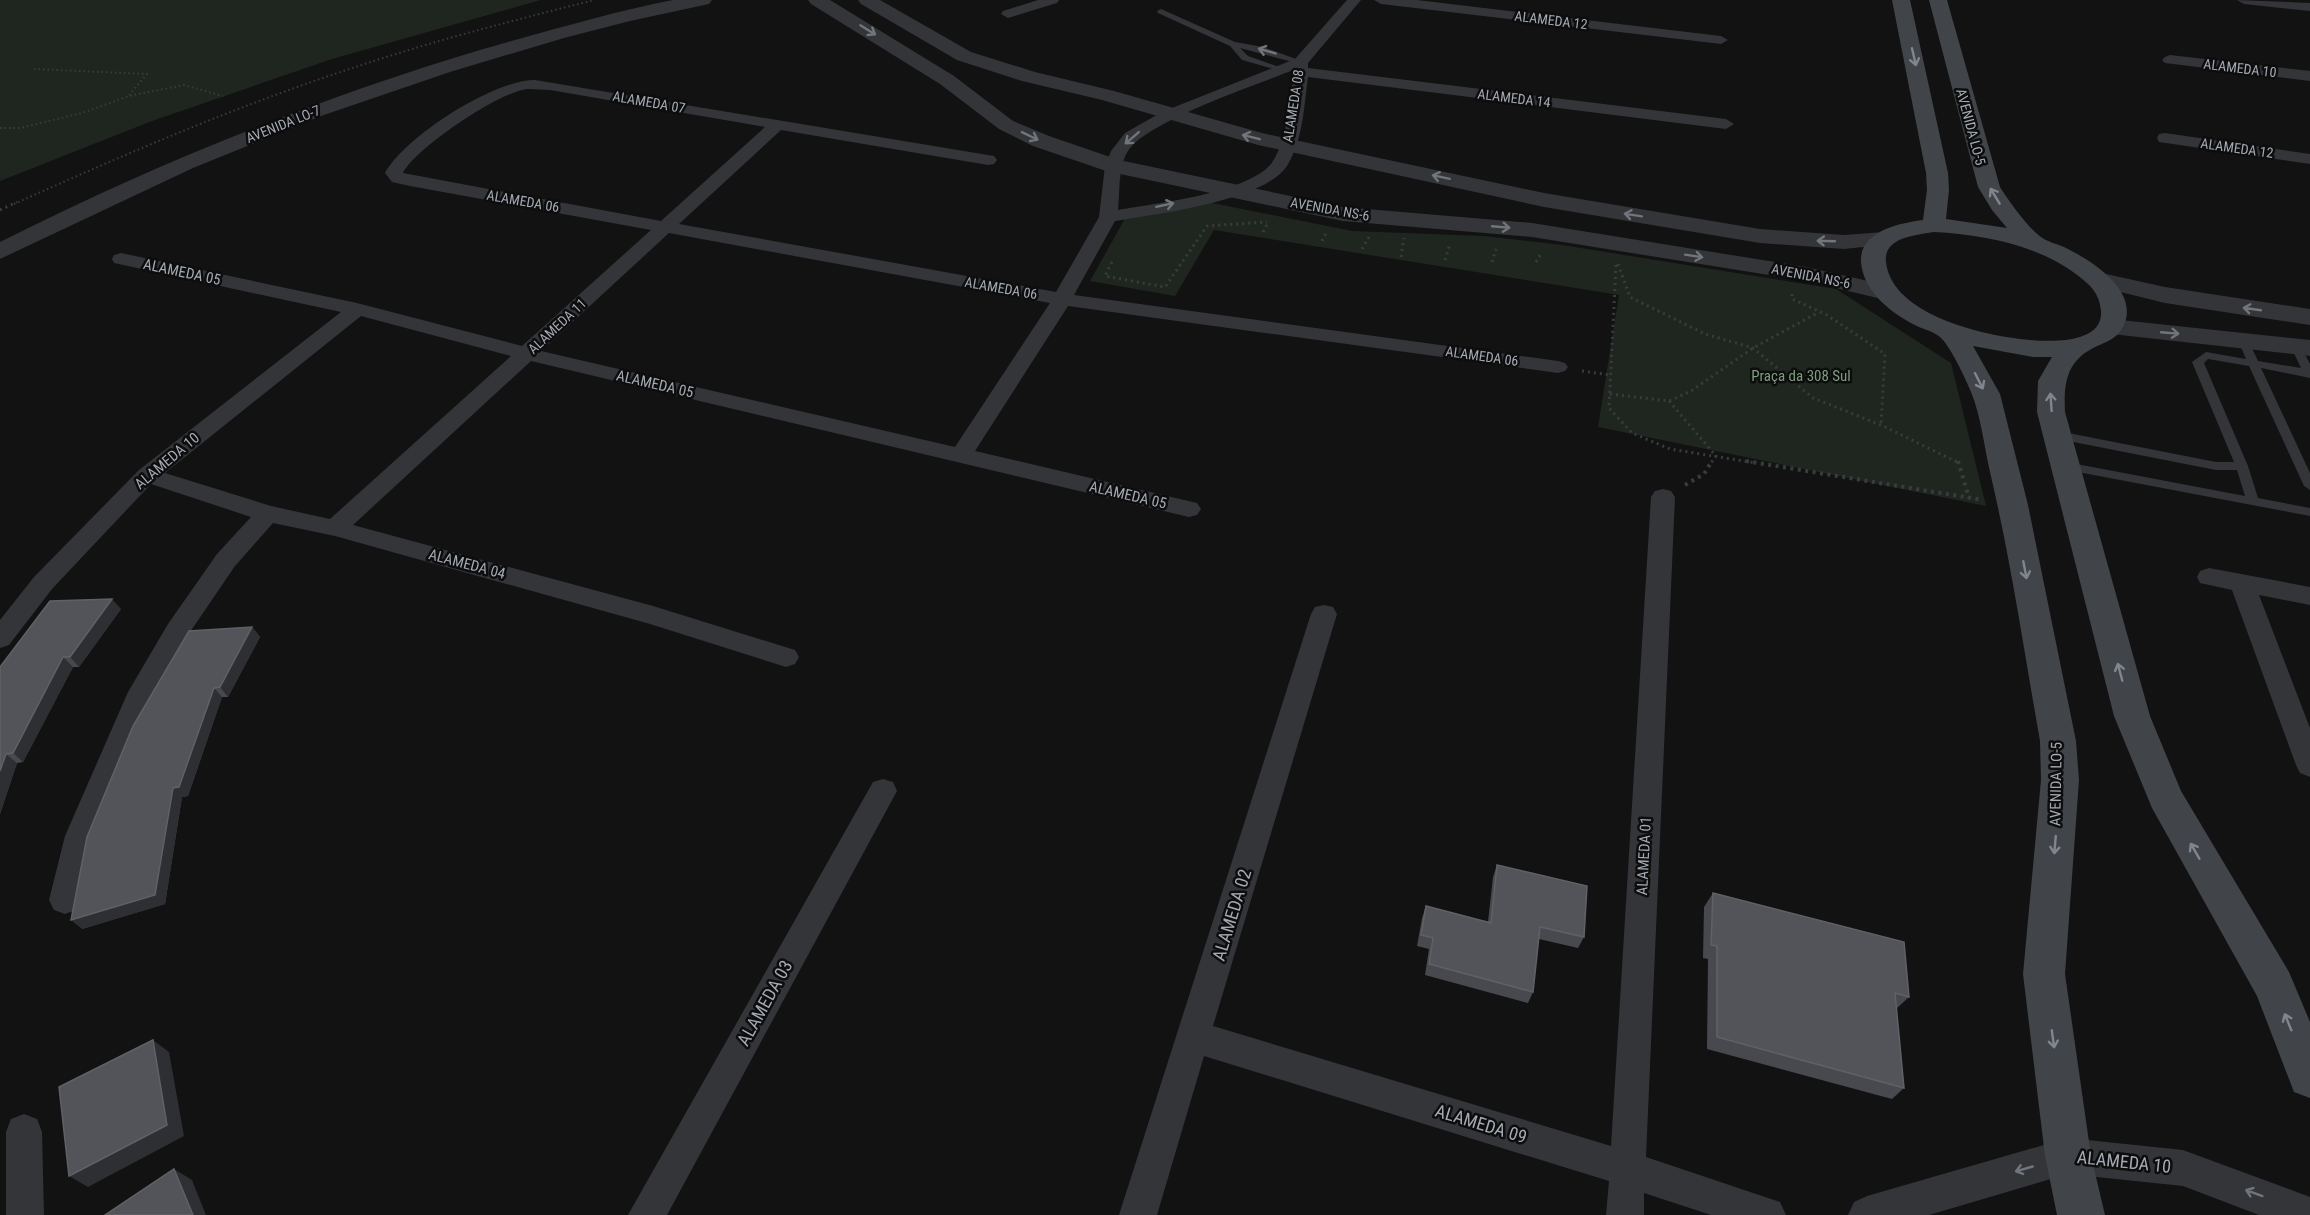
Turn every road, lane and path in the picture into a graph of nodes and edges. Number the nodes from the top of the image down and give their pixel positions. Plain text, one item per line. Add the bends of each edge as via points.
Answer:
1 (641, 0) edge
2 (703, 0) edge
3 (817, 0) edge
4 (867, 0) edge
5 (1052, 0) edge
6 (1354, 0) edge
7 (1381, 0) edge
8 (1901, 0) edge
9 (1938, 0) edge
10 (2244, 0) edge
11 (2310, 7) edge
12 (1161, 11) dead end
13 (1008, 14) dead end
14 (577, 27) junction
15 (1721, 40) dead end
16 (1233, 44) junction
17 (2170, 60) dead end
18 (1300, 67) junction
19 (34, 69) dead end
20 (1281, 69) junction
21 (2310, 76) edge
22 (129, 96) junction
23 (223, 96) dead end
24 (1168, 114) junction
25 (778, 124) junction
26 (1726, 124) dead end
27 (0, 128) edge
28 (2165, 138) dead end
29 (1288, 144) junction
30 (2310, 159) edge
31 (988, 160) dead end
32 (1114, 165) junction
33 (447, 187) joint
34 (1236, 191) junction
35 (1108, 217) junction
36 (1248, 218) dead end
37 (1268, 222) junction
38 (1278, 223) dead end
39 (1934, 225) junction
40 (664, 226) junction
41 (1318, 229) dead end
42 (1263, 232) dead end
43 (1359, 236) dead end
44 (1404, 238) dead end
45 (1884, 239) junction
46 (1451, 240) dead end
47 (1322, 242) dead end
48 (1498, 242) dead end
49 (2031, 242) junction
50 (1362, 249) dead end
51 (0, 252) edge
52 (1401, 256) dead end
53 (1114, 258) dead end
54 (121, 259) dead end
55 (1445, 261) dead end
56 (1492, 262) dead end
57 (2097, 279) junction
58 (1792, 287) dead end
59 (1886, 292) junction
60 (1062, 299) junction
61 (357, 309) junction
62 (1820, 312) junction
63 (2310, 317) edge
64 (2111, 327) junction
65 (1949, 331) junction
66 (2243, 340) junction
67 (2078, 346) junction
68 (1753, 348) junction
69 (527, 354) junction
70 (2306, 361) edge
71 (2255, 364) junction
72 (1558, 367) joint
73 (1611, 375) junction
74 (1610, 394) junction
75 (1669, 400) junction
76 (1881, 425) junction
77 (2062, 451) junction
78 (961, 455) junction
79 (1716, 456) junction
80 (2242, 466) junction
81 (147, 475) junction
82 (2310, 486) edge
83 (1663, 497) joint
84 (1969, 498) junction
85 (2253, 502) junction
86 (2013, 505) junction
87 (1189, 509) dead end
88 (2310, 512) edge
89 (268, 514) junction
90 (335, 528) junction
91 (2209, 577) dead end
92 (2242, 583) junction
93 (2310, 596) edge
94 (1324, 614) dead end
95 (0, 638) edge
96 (786, 657) dead end
97 (2310, 765) edge
98 (884, 791) dead end
99 (65, 900) dead end
100 (1194, 1037) junction
101 (2310, 1076) edge
102 (24, 1132) dead end
103 (2068, 1156) junction
104 (1627, 1169) junction
105 (25, 1215) edge
106 (647, 1215) edge
107 (1138, 1215) edge
108 (1625, 1215) edge
109 (1767, 1215) edge
110 (1867, 1215) edge
111 (2081, 1215) edge
112 (2308, 1215) edge

1 - 14 street, AVENIDA LO-7
2 - 14 street, AVENIDA LO-7
3 -> 32 street, AVENIDA NS-6 via 947,80 1006,125
4 - 24 street via 964,56
5 - 13 street
6 - 18 street
7 - 15 street, ALAMEDA 12
8 -> 39 main road via 1937,173
49 -> 9 main road, AVENIDA LO-5 via 1989,187
10 - 11 street
12 - 16 lane
14 - 51 street, AVENIDA LO-7 via 430,70 294,118 164,173
18 -> 16 lane via 1260,49
16 - 20 lane via 1245,58
17 - 21 street, ALAMEDA 10
18 - 20 street, ALAMEDA 08
18 - 26 street, ALAMEDA 14
18 - 29 street, ALAMEDA 08
19 - 22 path via 147,74
20 - 24 street, ALAMEDA 08
22 - 23 path via 184,85
22 - 27 path via 82,113 20,128
29 -> 24 street
24 -> 32 street, ALAMEDA 08 via 1131,137
25 - 31 street, ALAMEDA 07
25 - 33 street, ALAMEDA 07 via 580,91 519,85 481,102 415,148 395,167 398,178
25 - 40 street, ALAMEDA 11
28 - 30 street, ALAMEDA 12
29 - 34 street, ALAMEDA 08 via 1269,176
45 -> 29 street via 1844,242 1760,236 1544,200
32 - 34 street, AVENIDA NS-6
32 - 35 street, ALAMEDA 08
33 - 40 street, ALAMEDA 06
35 -> 34 street, ALAMEDA 08
34 -> 59 street, AVENIDA NS-6 via 1355,215 1532,230 1806,274
35 - 60 street, ALAMEDA 08
36 - 37 path
37 - 38 path
37 - 42 path
37 - 53 path via 1207,226 1165,287 1105,276
39 - 45 main road via 1905,230
39 - 49 main road via 1965,226
40 - 60 street, ALAMEDA 06
40 - 69 street, ALAMEDA 11
41 - 47 path via 1328,231
43 - 50 path via 1369,236
44 - 52 path
45 - 59 main road via 1873,253 1873,272
46 - 55 path
48 - 56 path
49 - 57 main road via 2068,258
54 - 61 street, ALAMEDA 05
63 -> 57 street
57 - 64 main road via 2111,296 2116,312
58 - 62 path via 1792,299
59 - 65 main road
60 - 72 street, ALAMEDA 06
60 - 78 street, ALAMEDA 08
61 - 69 street, ALAMEDA 05
61 - 81 street, ALAMEDA 10
62 - 68 path
62 - 76 path via 1886,354
64 -> 66 street
64 - 67 main road via 2099,339
65 - 67 main road via 2039,349
65 -> 86 main road, AVENIDA LO-5 via 1986,394
66 - 70 street
66 - 71 lane
77 -> 67 main road via 2051,412 2049,386 2055,368
68 - 73 path via 1705,334 1630,297 1616,258
68 - 75 path via 1691,391
68 - 76 path via 1813,398
69 - 78 street, ALAMEDA 05
69 - 90 street, ALAMEDA 11
70 - 71 lane
71 - 80 lane via 2206,355 2198,362
71 - 82 lane
72 - 73 path
73 - 74 path
74 - 75 path
74 - 79 path via 1609,408 1632,433 1670,449
75 - 79 path
76 - 84 path via 1958,461
77 - 80 lane
77 - 85 lane
101 -> 77 main road via 2274,986 2165,797 2132,716
78 - 87 street, ALAMEDA 05
79 - 83 path via 1704,474
79 - 84 path
80 - 85 lane
81 - 89 street, ALAMEDA 04
81 - 95 street, ALAMEDA 10 via 43,583
83 - 104 street, ALAMEDA 01
84 - 86 path
85 - 88 lane
86 -> 103 main road, AVENIDA LO-5 via 2058,741 2060,780 2044,974
89 - 90 street, ALAMEDA 04
89 - 99 street via 226,560 177,631 142,692 80,836
90 - 96 street, ALAMEDA 04 via 653,615
91 - 92 street
92 - 93 street
92 - 97 street
94 - 100 street, ALAMEDA 02
98 - 106 street, ALAMEDA 03
100 - 104 street, ALAMEDA 09
100 - 107 street, ALAMEDA 02
102 - 105 street
103 -> 110 street, ALAMEDA 10
103 - 111 main road, AVENIDA LO-5
112 -> 103 street, ALAMEDA 10 via 2183,1168
104 - 108 street, ALAMEDA 01
104 - 109 street, ALAMEDA 09

